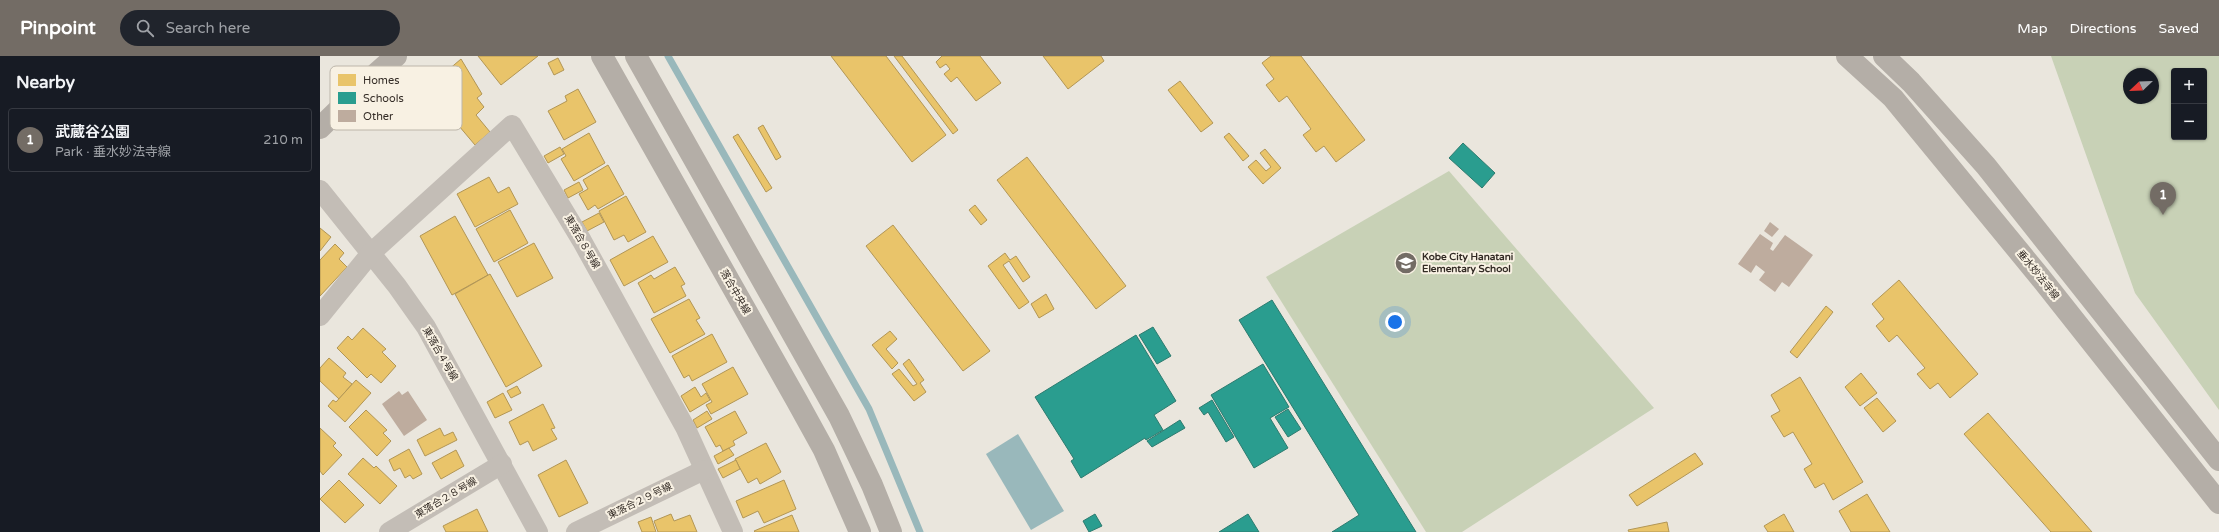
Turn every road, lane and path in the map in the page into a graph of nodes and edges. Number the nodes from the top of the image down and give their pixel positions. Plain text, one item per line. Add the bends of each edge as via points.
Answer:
1 (396, 56) edge
2 (602, 56) edge
3 (636, 56) edge
4 (1847, 56) edge
5 (1884, 56) edge
6 (1902, 56) edge
7 (384, 66) edge
8 (1911, 82) junction
9 (330, 118) edge
10 (320, 128) edge
11 (320, 190) edge
12 (371, 253) junction
13 (320, 316) edge
14 (2219, 460) edge
15 (502, 464) junction
16 (704, 470) junction
17 (2219, 503) edge
18 (389, 532) edge
19 (538, 532) edge
20 (576, 532) edge
21 (733, 532) edge
22 (860, 532) edge
23 (892, 532) edge

1 - 7 street
2 - 22 street, 落合中央線 via 824,450
3 - 23 street via 839,416
4 - 17 street, 垂水妙法寺線 via 1893,98 2040,277
5 - 8 street
6 - 8 street
8 - 14 street via 1991,172
9 - 10 street
11 - 12 street, 東落合４号線
12 - 13 street
12 - 15 street, 東落合４号線 via 426,327
12 - 16 street, 東落合８号線 via 512,125 582,241 686,429
15 - 18 street, 東落合２８号線
15 - 19 street, 東落合４号線
16 - 20 street, 東落合２９号線
16 - 21 street, 東落合８号線

